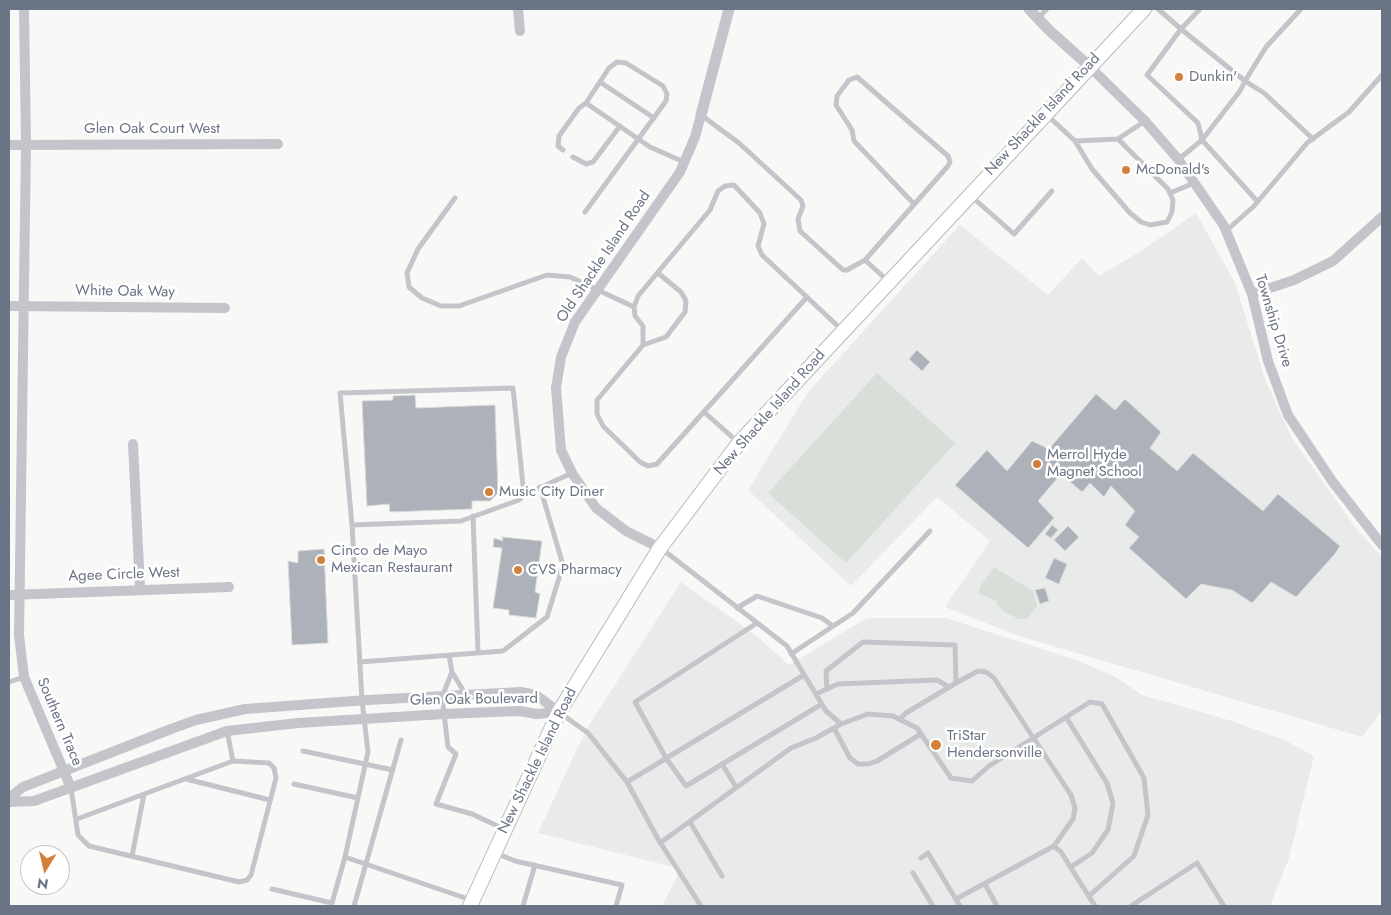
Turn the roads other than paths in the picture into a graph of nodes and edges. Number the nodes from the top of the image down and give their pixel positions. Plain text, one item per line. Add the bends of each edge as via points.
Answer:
1 (24, 9) edge
2 (518, 9) edge
3 (729, 9) edge
4 (1029, 9) edge
5 (1048, 9) edge
6 (1144, 9) edge
7 (1158, 9) edge
8 (1200, 9) edge
9 (1301, 9) edge
10 (1038, 18) junction
11 (1181, 29) junction
12 (520, 31) dead end
13 (1089, 66) junction
14 (1382, 75) edge
15 (1245, 81) junction
16 (600, 82) junction
17 (586, 103) junction
18 (1045, 113) junction
19 (701, 115) junction
20 (654, 118) junction
21 (1145, 121) junction
22 (620, 126) junction
23 (638, 139) junction
24 (1118, 139) junction
25 (1312, 139) junction
26 (1202, 140) junction
27 (1075, 141) junction
28 (278, 144) dead end
29 (9, 145) edge
30 (26, 145) junction
31 (563, 150) dead end
32 (573, 157) dead end
33 (1178, 160) junction
34 (684, 162) junction
35 (1194, 183) junction
36 (1052, 191) dead end
37 (1170, 193) junction
38 (969, 194) junction
39 (454, 198) dead end
40 (1258, 201) junction
41 (914, 204) junction
42 (585, 212) dead end
43 (1382, 217) edge
44 (1226, 231) junction
45 (865, 260) junction
46 (658, 273) junction
47 (888, 281) junction
48 (597, 290) junction
49 (1252, 294) junction
50 (807, 297) junction
51 (9, 306) edge
52 (24, 306) junction
53 (634, 307) junction
54 (225, 308) dead end
55 (843, 331) junction
56 (643, 345) junction
57 (704, 412) junction
58 (739, 443) junction
59 (133, 444) dead end
60 (572, 473) junction
61 (540, 488) junction
62 (524, 495) junction
63 (473, 516) junction
64 (352, 524) junction
65 (930, 531) dead end
66 (1382, 545) edge
67 (660, 548) junction
68 (229, 586) dead end
69 (140, 588) junction
70 (9, 594) edge
71 (20, 594) junction
72 (737, 608) junction
73 (757, 623) junction
74 (834, 626) junction
75 (478, 652) junction
76 (792, 654) junction
77 (449, 655) junction
78 (360, 662) junction
79 (452, 672) junction
80 (804, 674) junction
81 (24, 677) junction
82 (9, 682) edge
83 (956, 683) junction
84 (949, 687) junction
85 (827, 689) junction
86 (816, 694) junction
87 (466, 696) junction
88 (442, 697) junction
89 (362, 700) junction
90 (822, 704) junction
91 (559, 712) junction
92 (444, 714) junction
93 (1066, 717) junction
94 (900, 719) junction
95 (366, 720) junction
96 (841, 724) junction
97 (834, 728) junction
98 (227, 731) junction
99 (921, 734) junction
100 (1033, 738) junction
101 (401, 740) dead end
102 (303, 750) dead end
103 (666, 758) junction
104 (233, 761) junction
105 (722, 764) junction
106 (366, 765) junction
107 (393, 770) junction
108 (64, 772) junction
109 (184, 779) junction
110 (627, 782) junction
111 (294, 784) dead end
112 (736, 787) junction
113 (71, 788) junction
114 (144, 794) junction
115 (358, 798) junction
116 (9, 800) edge
117 (270, 800) junction
118 (77, 819) junction
119 (690, 822) junction
120 (504, 829) junction
121 (660, 843) junction
122 (1054, 846) junction
123 (494, 852) junction
124 (132, 856) junction
125 (345, 857) junction
126 (921, 858) dead end
127 (367, 864) junction
128 (535, 865) junction
129 (1072, 867) junction
130 (913, 873) dead end
131 (722, 876) dead end
132 (984, 884) junction
133 (272, 889) dead end
134 (1088, 896) junction
135 (956, 899) junction
136 (470, 903) edge
137 (354, 906) edge
138 (523, 906) edge
139 (616, 906) edge
140 (701, 906) edge
141 (933, 906) edge
142 (959, 906) edge
143 (997, 906) edge
144 (1096, 906) edge
145 (1131, 906) edge
146 (1224, 906) edge

1 - 30 street, Southern Trace
2 - 12 street
3 - 19 street, Old Shackle Island Road
4 - 10 street
5 - 10 lane
6 - 13 main road, New Shackle Island Road
7 - 11 lane
8 - 11 lane
9 - 15 lane via 1266,47
10 - 13 street
11 - 15 lane
11 - 26 lane via 1146,74 1198,123
13 - 18 main road, New Shackle Island Road
13 - 21 street, Township Drive
14 - 25 lane via 1350,112
15 - 25 lane via 1264,93
15 - 26 lane
16 - 17 lane
16 - 20 lane
16 - 20 lane via 617,62 626,63 663,86 666,101
17 - 22 lane
17 - 31 lane via 559,136 558,146
18 - 27 lane
18 - 38 main road, New Shackle Island Road
19 - 34 street, Old Shackle Island Road
19 - 45 lane via 739,143 801,200 800,231 843,270
20 - 23 lane
21 - 24 lane
21 - 33 street, Township Drive
22 - 23 lane
22 - 32 lane via 593,162 586,164
23 - 34 lane
23 - 42 lane
24 - 27 lane
24 - 37 lane
25 - 40 lane
26 - 33 lane
26 - 40 lane
27 - 37 lane via 1092,169 1141,222 1150,225 1166,222 1174,200
28 - 30 street, Glen Oak Court West
29 - 30 street, Glen Oak Court West
30 - 52 street, Southern Trace
33 - 35 street, Township Drive
34 - 48 street, Old Shackle Island Road
35 - 37 lane
35 - 44 street, Township Drive
36 - 38 lane via 1014,234
38 - 47 main road, New Shackle Island Road
39 - 48 lane via 418,249 407,273 409,287 422,298 441,306 459,306 547,275 570,277
40 - 44 lane
41 - 41 lane via 948,166 948,156 861,80 854,78 837,96 836,105 852,130 854,141
41 - 45 lane
43 - 49 street via 1333,261 1294,280
44 - 49 street, Township Drive
45 - 47 lane
46 - 50 lane via 710,210 718,192 725,186 734,185 760,213 764,224 758,246 762,254
46 - 53 lane via 638,296
46 - 56 lane via 681,292 686,301 685,312 666,337
47 - 55 main road, New Shackle Island Road
48 - 53 lane
48 - 60 street, Old Shackle Island Road via 575,322 561,357 556,388 561,450
49 - 66 street, Township Drive via 1268,361 1288,415 1332,481
50 - 55 lane
50 - 57 lane
51 - 52 street, White Oak Way
52 - 54 street, White Oak Way
52 - 71 street, Southern Trace
53 - 56 lane via 635,316 643,326
55 - 58 main road, New Shackle Island Road
56 - 57 lane via 597,400 597,414 603,426 648,466 657,464
57 - 58 lane
58 - 67 main road, New Shackle Island Road
59 - 69 street
60 - 61 lane
60 - 67 street, Old Shackle Island Road via 596,508 626,531
61 - 62 lane
61 - 75 lane via 563,565 547,617 503,651
62 - 63 lane via 519,500
62 - 64 lane via 513,388 340,394
63 - 64 lane via 461,521
63 - 75 lane
64 - 78 lane
65 - 74 lane via 853,613
67 - 72 lane
67 - 91 main road, New Shackle Island Road
68 - 69 street, Agee Circle West
69 - 71 street, Agee Circle West
70 - 71 street, Agee Circle West
71 - 81 street, Southern Trace via 19,635
72 - 73 lane
72 - 74 lane via 757,596 822,618
73 - 76 lane via 787,646
73 - 103 lane via 636,702
74 - 76 lane
75 - 77 lane
76 - 80 lane
77 - 78 lane
77 - 79 lane
78 - 89 lane
79 - 87 lane
79 - 88 lane
80 - 86 lane
80 - 103 lane
81 - 82 lane
81 - 108 street, Southern Trace
83 - 84 lane
83 - 85 lane via 955,645 863,642 826,671
83 - 100 lane via 978,671 986,672 994,678
84 - 85 lane via 937,680 838,684
84 - 94 lane
85 - 86 lane
86 - 90 lane
87 - 88 street, Glen Oak Boulevard
87 - 91 street, Glen Oak Boulevard via 521,692 536,695
88 - 89 street, Glen Oak Boulevard
88 - 92 lane
89 - 95 lane
89 - 108 street, Glen Oak Boulevard via 266,706 196,720
90 - 96 lane
90 - 105 lane
91 - 92 street, Glen Oak Boulevard
91 - 110 lane via 588,732
91 - 120 main road, New Shackle Island Road
92 - 95 street, Glen Oak Boulevard
92 - 120 lane via 448,748 456,754 436,804 472,814
93 - 100 lane
93 - 129 lane via 1107,782 1113,803 1108,830 1092,853
93 - 134 lane via 1090,702 1102,704 1144,778 1148,815 1134,856
94 - 96 lane via 868,714
94 - 99 lane via 917,728
95 - 98 street, Glen Oak Boulevard
95 - 106 lane
96 - 97 lane
97 - 99 lane via 850,758 858,764 877,760
97 - 112 lane via 791,748
98 - 104 lane
98 - 113 street, Glen Oak Boulevard
99 - 100 lane via 951,778 972,781
100 - 122 lane via 1071,795 1075,808 1073,819
101 - 107 lane
102 - 106 lane
103 - 105 lane via 686,786
103 - 110 lane
104 - 109 lane
104 - 117 lane via 269,763 274,768 276,778
105 - 112 lane
106 - 107 lane
106 - 115 lane
107 - 127 lane
108 - 113 street, Southern Trace
108 - 116 street, Glen Oak Boulevard via 22,787
109 - 114 lane
109 - 117 lane
110 - 121 lane
111 - 115 lane
112 - 119 lane
113 - 116 street, Glen Oak Boulevard via 34,802
113 - 118 lane
114 - 118 lane
114 - 124 lane
115 - 125 lane
117 - 124 lane via 248,880 240,882
118 - 124 lane via 78,835 89,846
119 - 121 lane
119 - 131 lane
120 - 123 main road, New Shackle Island Road
121 - 140 lane
122 - 129 lane
122 - 132 lane
123 - 128 lane
123 - 136 main road, New Shackle Island Road
125 - 127 lane
125 - 133 lane via 332,903
126 - 135 lane via 928,854
127 - 136 lane
127 - 137 lane
128 - 138 lane
128 - 139 lane via 622,884
129 - 134 lane
130 - 141 lane
132 - 135 lane
132 - 143 lane
134 - 144 lane
135 - 142 lane
145 - 146 lane via 1197,863

